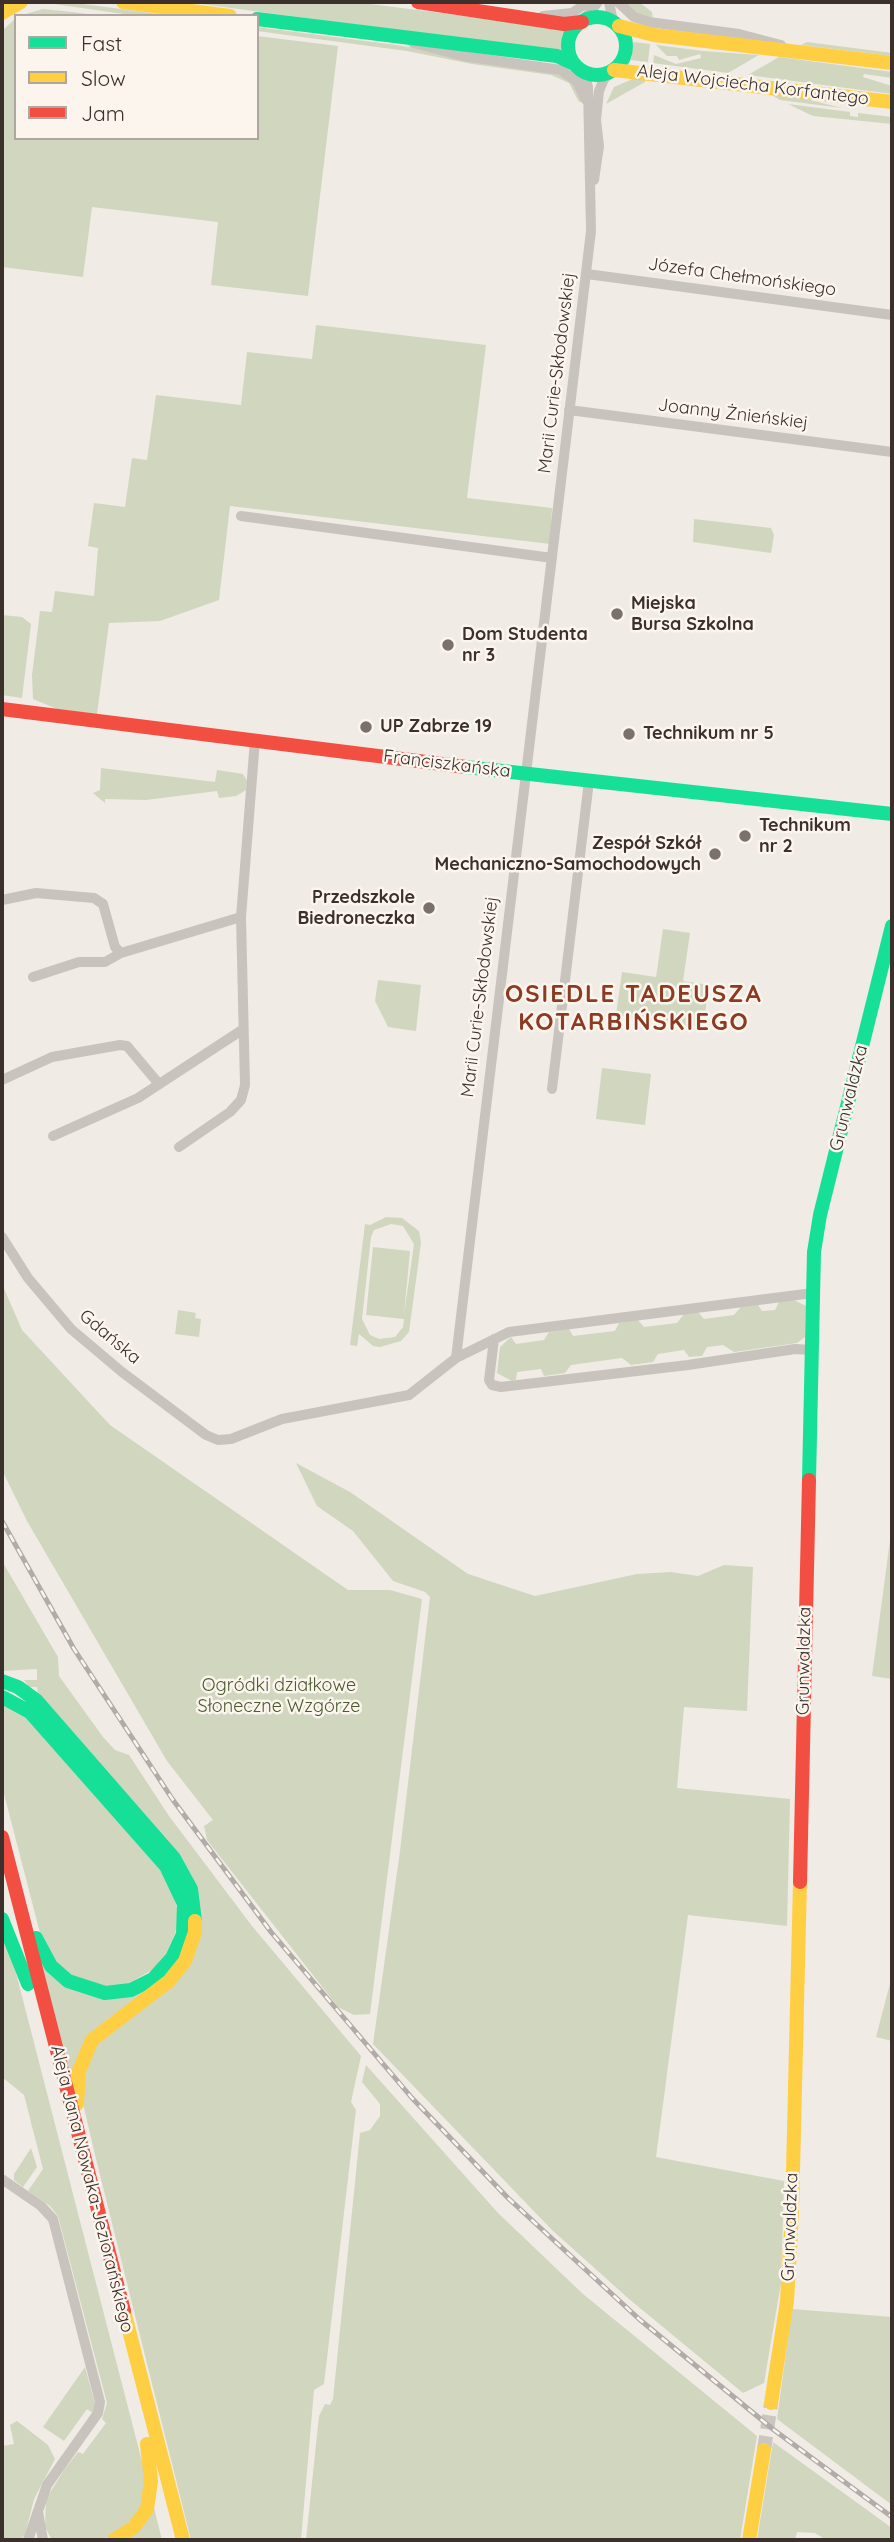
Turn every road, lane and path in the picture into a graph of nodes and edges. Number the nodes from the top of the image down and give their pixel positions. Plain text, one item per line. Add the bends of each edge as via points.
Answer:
1 (21, 2) edge
2 (123, 2) edge
3 (418, 2) edge
4 (589, 2) edge
5 (598, 2) edge
6 (609, 2) edge
7 (618, 2) edge
8 (2, 13) edge
9 (215, 14) edge
10 (529, 16) junction
11 (259, 19) edge
12 (582, 22) junction
13 (619, 26) junction
14 (397, 38) junction
15 (807, 53) junction
16 (892, 63) edge
17 (574, 64) junction
18 (614, 70) junction
19 (892, 102) edge
20 (589, 106) junction
21 (591, 193) junction
22 (587, 274) junction
23 (892, 315) edge
24 (569, 410) junction
25 (892, 452) edge
26 (241, 516) dead end
27 (552, 558) junction
28 (2, 709) edge
29 (255, 740) junction
30 (524, 774) junction
31 (589, 781) junction
32 (892, 814) edge
33 (2, 900) edge
34 (241, 917) junction
35 (892, 926) edge
36 (121, 953) junction
37 (33, 976) dead end
38 (242, 1030) junction
39 (2, 1080) edge
40 (159, 1084) junction
41 (552, 1089) dead end
42 (53, 1136) dead end
43 (179, 1147) dead end
44 (2, 1237) edge
45 (813, 1293) junction
46 (494, 1339) junction
47 (812, 1350) junction
48 (456, 1358) junction
49 (2, 1681) edge
50 (2, 1697) edge
51 (2, 1837) edge
52 (8, 1860) junction
53 (2, 1875) edge
54 (2, 1919) edge
55 (28, 1984) junction
56 (78, 2134) junction
57 (2, 2179) edge
58 (771, 2403) tunnel mouth
59 (148, 2444) junction
60 (764, 2450) tunnel mouth
61 (37, 2509) junction
62 (28, 2540) edge
63 (43, 2540) edge
64 (114, 2540) edge
65 (172, 2540) edge
66 (183, 2540) edge
67 (749, 2540) edge

1 - 8 main road
2 - 9 main road
3 - 10 main road
4 - 10 street via 563,16
5 - 12 street
6 - 13 street
7 - 15 street, Aleja Wojciecha Korfantego via 649,22 739,34
10 - 12 main road via 565,24
11 - 14 main road
12 - 13 main road via 603,18
12 - 17 main road via 568,44
13 - 15 main road, Aleja Wojciecha Korfantego via 654,35
13 - 18 main road via 626,51
14 - 17 main road via 557,56
14 - 20 street via 463,56 561,70 576,81
15 - 16 main road, Aleja Wojciecha Korfantego
17 - 18 main road via 587,74
17 - 20 street, Marii Curie-Skłodowskiej via 587,81
18 - 19 main road, Aleja Wojciecha Korfantego
18 - 21 street, Marii Curie-Skłodowskiej via 599,91 599,146
20 - 21 street, Marii Curie-Skłodowskiej
21 - 22 street, Marii Curie-Skłodowskiej
22 - 23 street, Józefa Chełmońskiego
22 - 24 street, Marii Curie-Skłodowskiej
24 - 25 street, Joanny Żnieńskiej
24 - 27 street, Marii Curie-Skłodowskiej
26 - 27 street
27 - 30 street, Marii Curie-Skłodowskiej
28 - 29 main road, Franciszkańska
29 - 30 main road, Franciszkańska
29 - 34 street
30 - 31 main road, Franciszkańska
30 - 48 street, Marii Curie-Skłodowskiej
31 - 32 main road, Franciszkańska
31 - 41 street
33 - 36 street via 36,893 94,898 103,904 115,947
34 - 36 street
34 - 38 street
35 - 45 main road, Grunwaldzka via 820,1214
36 - 37 street via 105,962 79,962
38 - 40 street
38 - 43 street via 246,1076 242,1100
39 - 40 street via 52,1057 120,1045 127,1046
40 - 42 street via 115,1110
44 - 48 street, Gdańska via 28,1278 71,1329 175,1412 218,1440 282,1419 409,1395
45 - 46 street via 563,1324 509,1332
45 - 47 main road, Grunwaldzka
46 - 47 street via 489,1380 500,1387
46 - 48 street
47 - 58 main road, Grunwaldzka via 791,2236 787,2301
49 - 56 main road via 37,1701 165,1848 184,1874 195,1903 191,1948 178,1970 100,2032 86,2049 77,2084
50 - 52 main road via 30,1712 174,1878 185,1919 173,1958 153,1979 131,1990 104,1993 68,1981 42,1953
51 - 52 main road, Aleja Jana Nowaka-Jeziorańskiego
52 - 56 main road, Aleja Jana Nowaka-Jeziorańskiego
53 - 55 main road, Aleja Jana Nowaka-Jeziorańskiego
54 - 55 main road
55 - 59 main road, Aleja Jana Nowaka-Jeziorańskiego
56 - 66 main road, Aleja Jana Nowaka-Jeziorańskiego
57 - 61 street via 53,2219 100,2402 98,2413 47,2485
59 - 64 main road via 151,2481 147,2509 134,2527
59 - 65 main road, Aleja Jana Nowaka-Jeziorańskiego
60 - 67 main road
61 - 62 street
61 - 63 street

